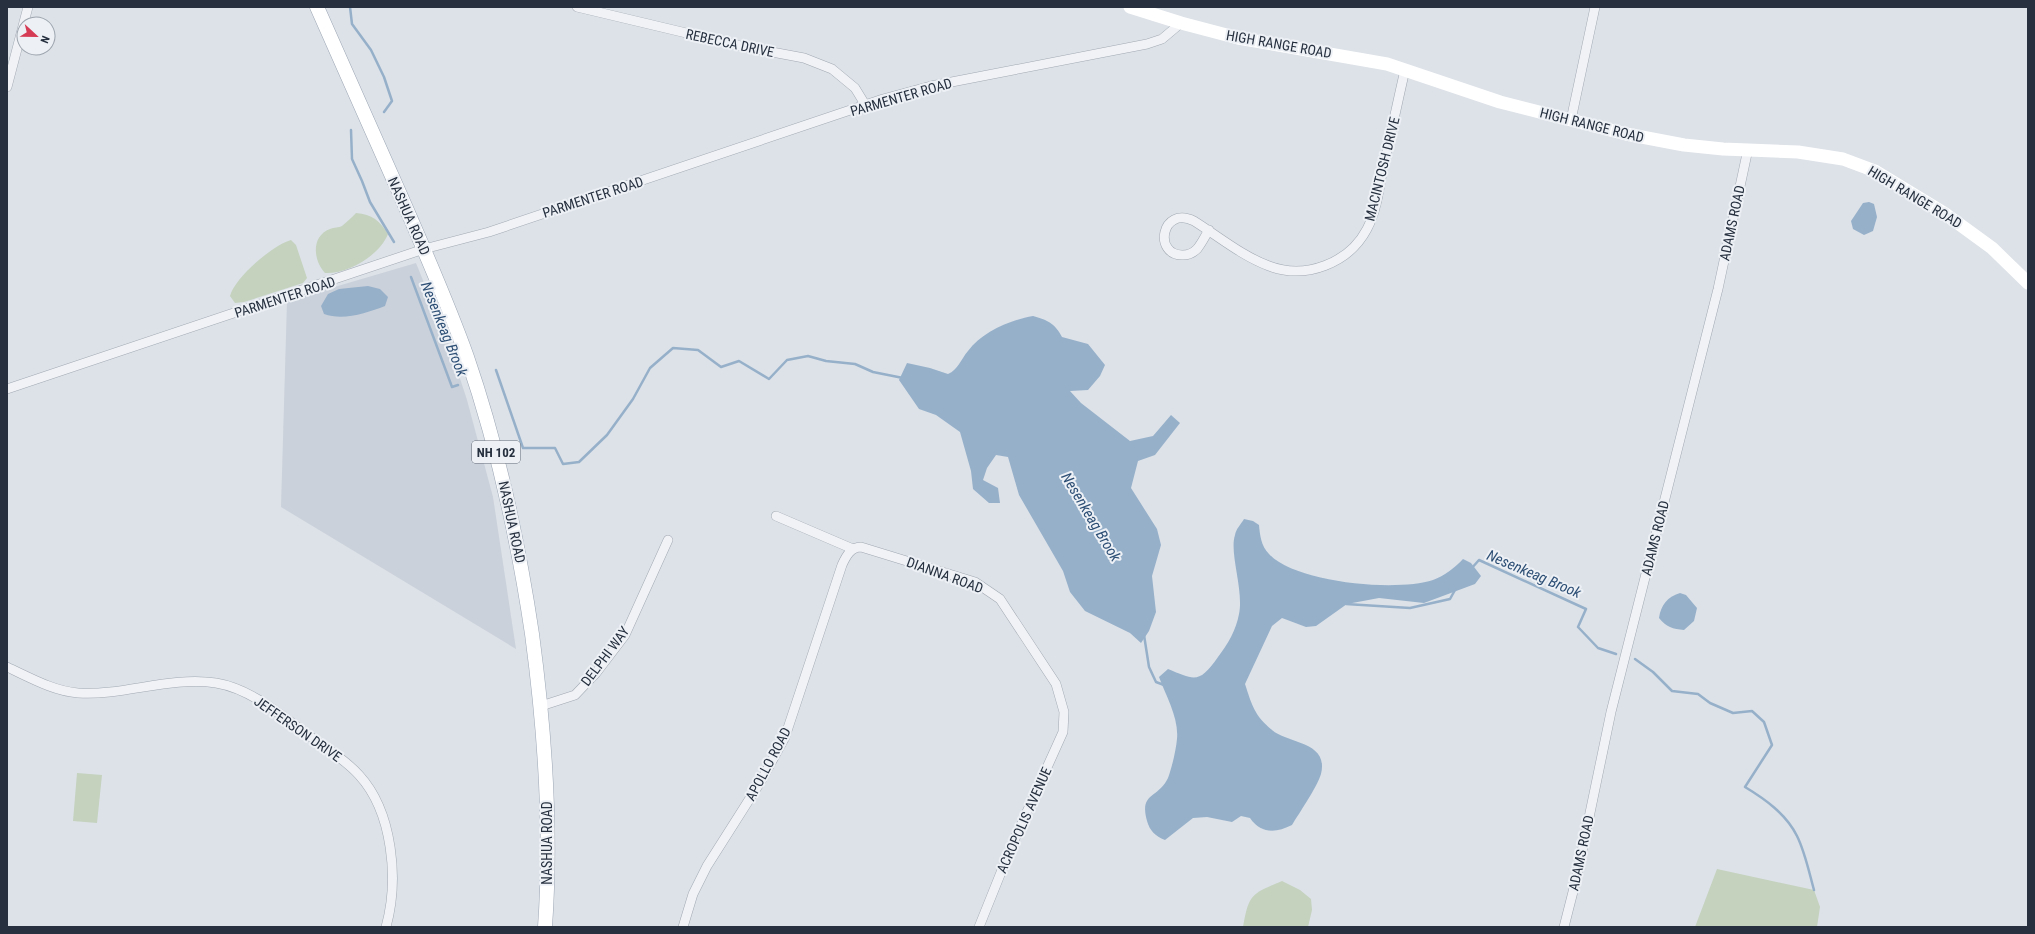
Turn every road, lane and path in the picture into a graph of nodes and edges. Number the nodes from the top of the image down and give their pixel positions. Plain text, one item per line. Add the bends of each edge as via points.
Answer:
1 (28, 7) edge
2 (317, 7) edge
3 (577, 7) edge
4 (1130, 7) edge
5 (1595, 7) edge
6 (1181, 23) junction
7 (11, 52) edge
8 (1405, 70) junction
9 (7, 87) edge
10 (866, 106) junction
11 (1571, 120) junction
12 (1748, 149) junction
13 (1209, 230) junction
14 (424, 249) junction
15 (2028, 283) edge
16 (7, 389) edge
17 (776, 516) dead end
18 (668, 540) dead end
19 (853, 549) junction
20 (7, 667) edge
21 (541, 706) junction
22 (1064, 712) joint
23 (386, 927) edge
24 (545, 927) edge
25 (683, 927) edge
26 (979, 927) edge
27 (1564, 927) edge

1 - 7 street
2 - 14 main road, NASHUA ROAD / NH 102
3 - 10 street, REBECCA DRIVE via 745,47 804,58 832,69 855,88
4 - 6 street, HIGH RANGE ROAD
5 - 11 street
6 - 8 street, HIGH RANGE ROAD via 1238,38 1368,60
6 - 10 street, PARMENTER ROAD via 1155,42 931,86
7 - 9 street
8 - 11 street, HIGH RANGE ROAD via 1471,93
8 - 13 street, MACINTOSH DRIVE via 1373,216 1353,249 1331,264 1319,268 1281,270 1257,260
10 - 14 street, PARMENTER ROAD via 489,232
11 - 12 street, HIGH RANGE ROAD via 1670,143
12 - 15 street, HIGH RANGE ROAD via 1818,154 1857,163 1875,171 1939,209 1977,236
12 - 27 street, ADAMS ROAD via 1718,289 1611,712
13 - 13 street, MACINTOSH DRIVE via 1182,217 1170,222 1166,227 1164,239 1175,254 1187,255 1198,248
14 - 16 street, PARMENTER ROAD
14 - 21 main road, NASHUA ROAD / NH 102 via 466,355 498,459 524,579
17 - 19 street, DIANNA ROAD
18 - 21 street, DELPHI WAY via 625,635 575,695
19 - 22 street, DIANNA ROAD via 865,548 975,582 992,592 1006,607 1056,684
19 - 25 street, APOLLO ROAD via 842,564 785,737 761,781 707,866 693,894
20 - 23 street, JEFFERSON DRIVE via 57,688 77,693 196,682 217,684 246,693 272,708 353,769 377,801 387,829 390,858 390,909
21 - 24 main road, NASHUA ROAD / NH 102 via 547,799
22 - 26 street, ACROPOLIS AVENUE via 1061,737 1012,845

